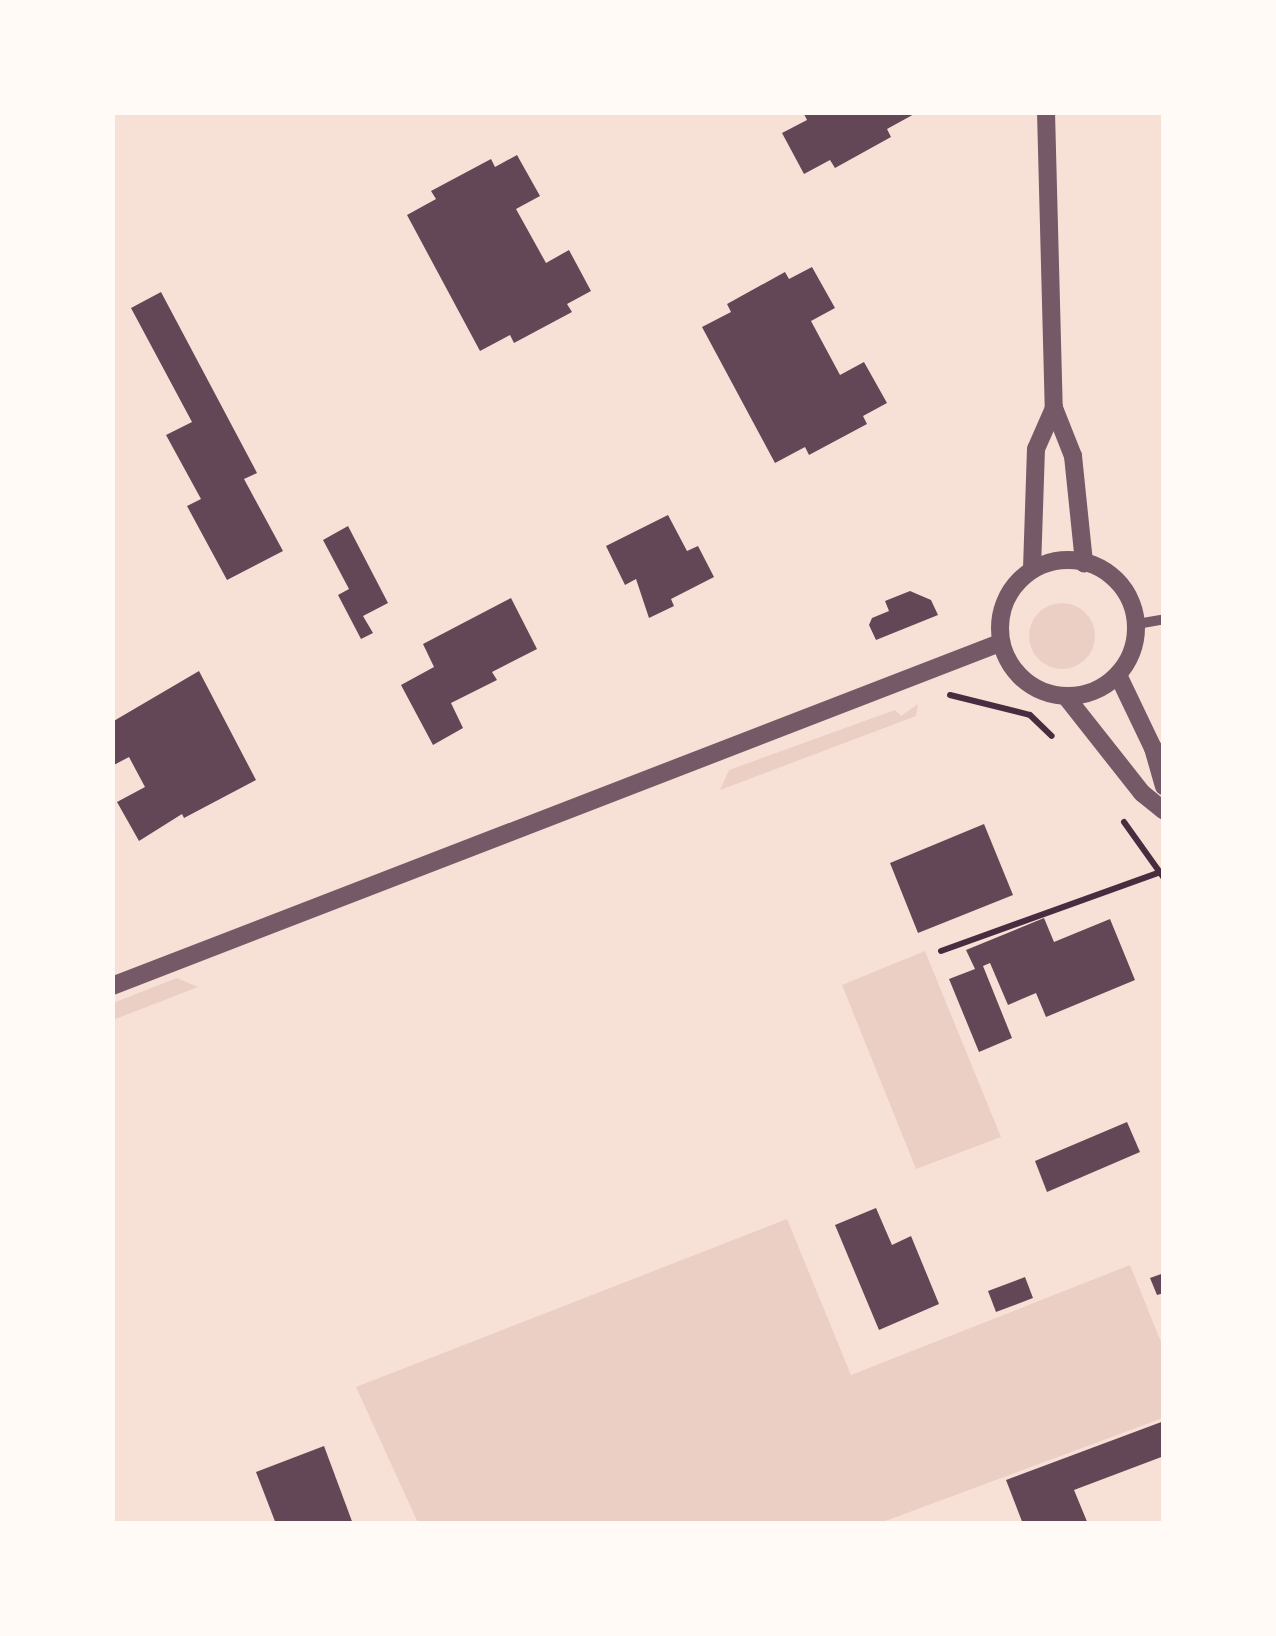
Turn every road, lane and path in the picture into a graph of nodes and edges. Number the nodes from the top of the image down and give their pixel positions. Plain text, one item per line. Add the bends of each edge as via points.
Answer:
1 (1046, 112) edge
2 (1054, 408) junction
3 (1084, 563) junction
4 (1032, 570) junction
5 (1164, 619) edge
6 (1137, 624) junction
7 (1000, 643) junction
8 (1118, 674) junction
9 (946, 695) dead end
10 (1068, 698) junction
11 (1056, 739) dead end
12 (1164, 786) edge
13 (1164, 810) edge
14 (1119, 815) dead end
15 (1162, 875) edge
16 (941, 951) dead end
17 (112, 986) edge

1 - 2 street
2 - 3 street via 1073,456
2 - 4 street via 1036,449
3 - 4 street via 1052,561
3 - 6 street via 1125,590
4 - 7 street via 1004,601
5 - 6 street
6 - 8 street via 1134,646
7 - 10 street via 1024,682
7 - 17 street
8 - 10 street via 1090,694
8 - 12 street via 1154,748
9 - 11 path via 1030,715
10 - 13 street via 1142,793
14 - 15 path
15 - 16 path

